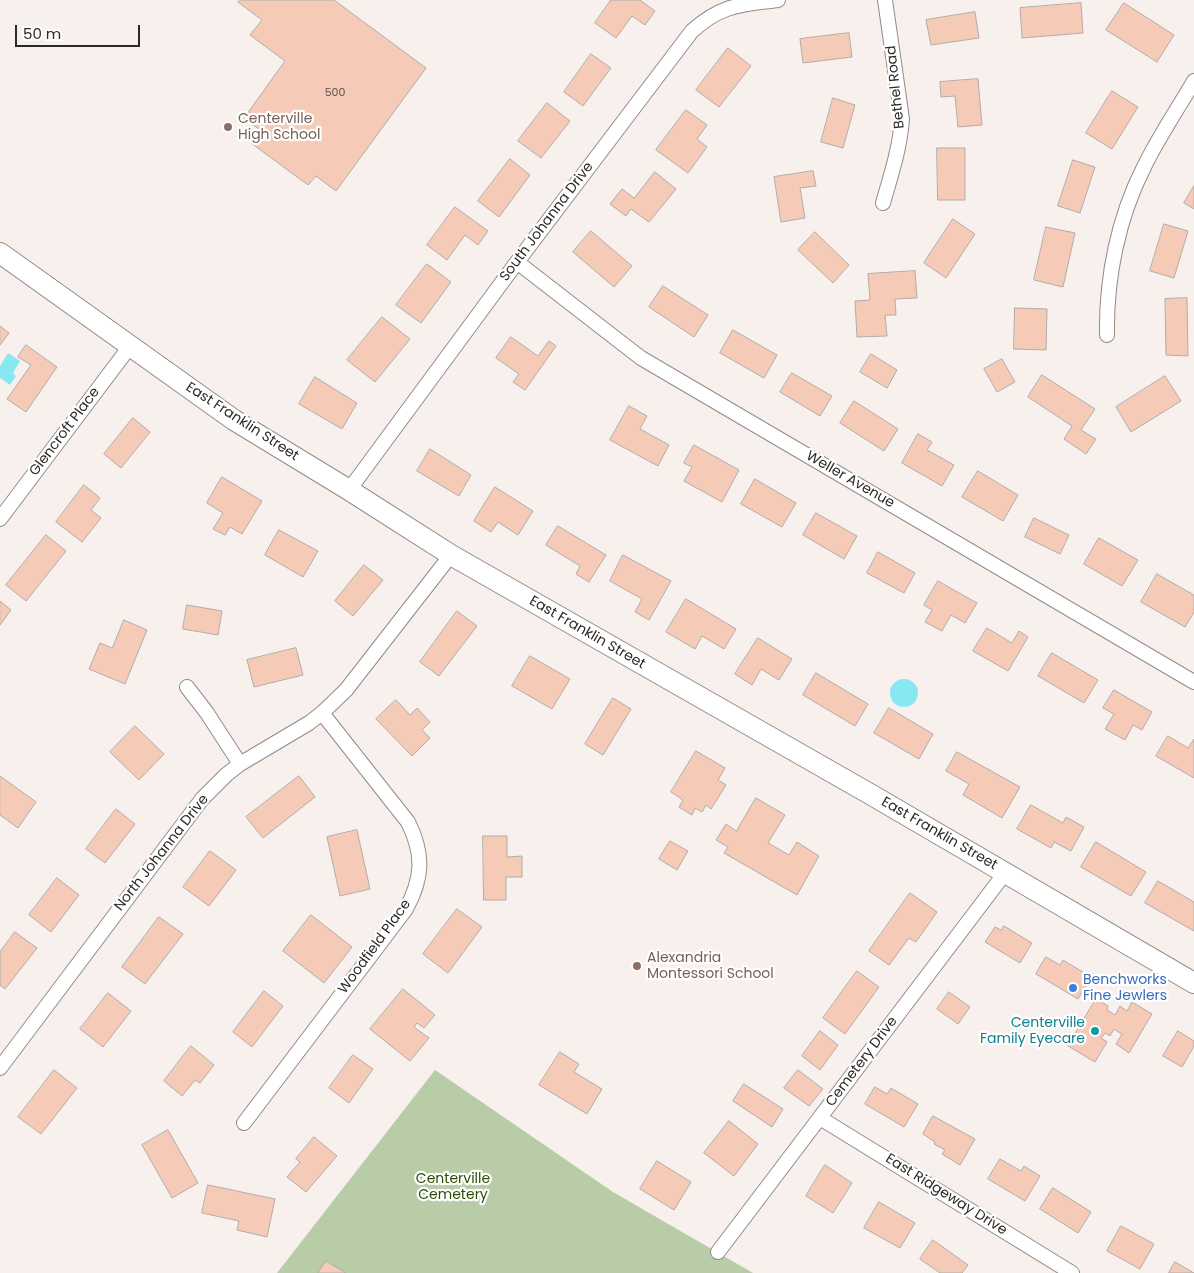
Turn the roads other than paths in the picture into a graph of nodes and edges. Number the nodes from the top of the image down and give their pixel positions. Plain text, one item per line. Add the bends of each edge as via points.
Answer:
1 (778, 0) edge
2 (885, 0) edge
3 (1194, 81) edge
4 (883, 203) dead end
5 (0, 253) edge
6 (517, 262) junction
7 (1107, 335) dead end
8 (131, 345) junction
9 (349, 490) junction
10 (0, 519) edge
11 (451, 555) junction
12 (1194, 682) edge
13 (187, 687) dead end
14 (322, 713) junction
15 (240, 764) junction
16 (1005, 873) junction
17 (1194, 983) edge
18 (0, 1068) edge
19 (820, 1118) junction
20 (244, 1123) dead end
21 (718, 1252) dead end
22 (1072, 1273) edge

1 - 6 street, South Johanna Drive via 730,7 692,31
2 - 4 street, Bethel Road via 902,119 899,147
3 - 7 street via 1144,167 1129,200 1109,282
5 - 8 street, East Franklin Street
6 - 9 street, South Johanna Drive
6 - 12 street, Weller Avenue via 641,358
8 - 9 street, East Franklin Street via 234,420
8 - 10 street, Glencroft Place
9 - 11 street, East Franklin Street
11 - 14 street, North Johanna Drive via 346,690
11 - 16 street, East Franklin Street
13 - 15 street
14 - 15 street, North Johanna Drive
14 - 20 street, Woodfield Place via 408,822 419,852 418,882 406,909
15 - 18 street, North Johanna Drive via 186,819
16 - 17 street, East Franklin Street
16 - 19 street, Cemetery Drive
19 - 21 street, Cemetery Drive
19 - 22 street, East Ridgeway Drive

